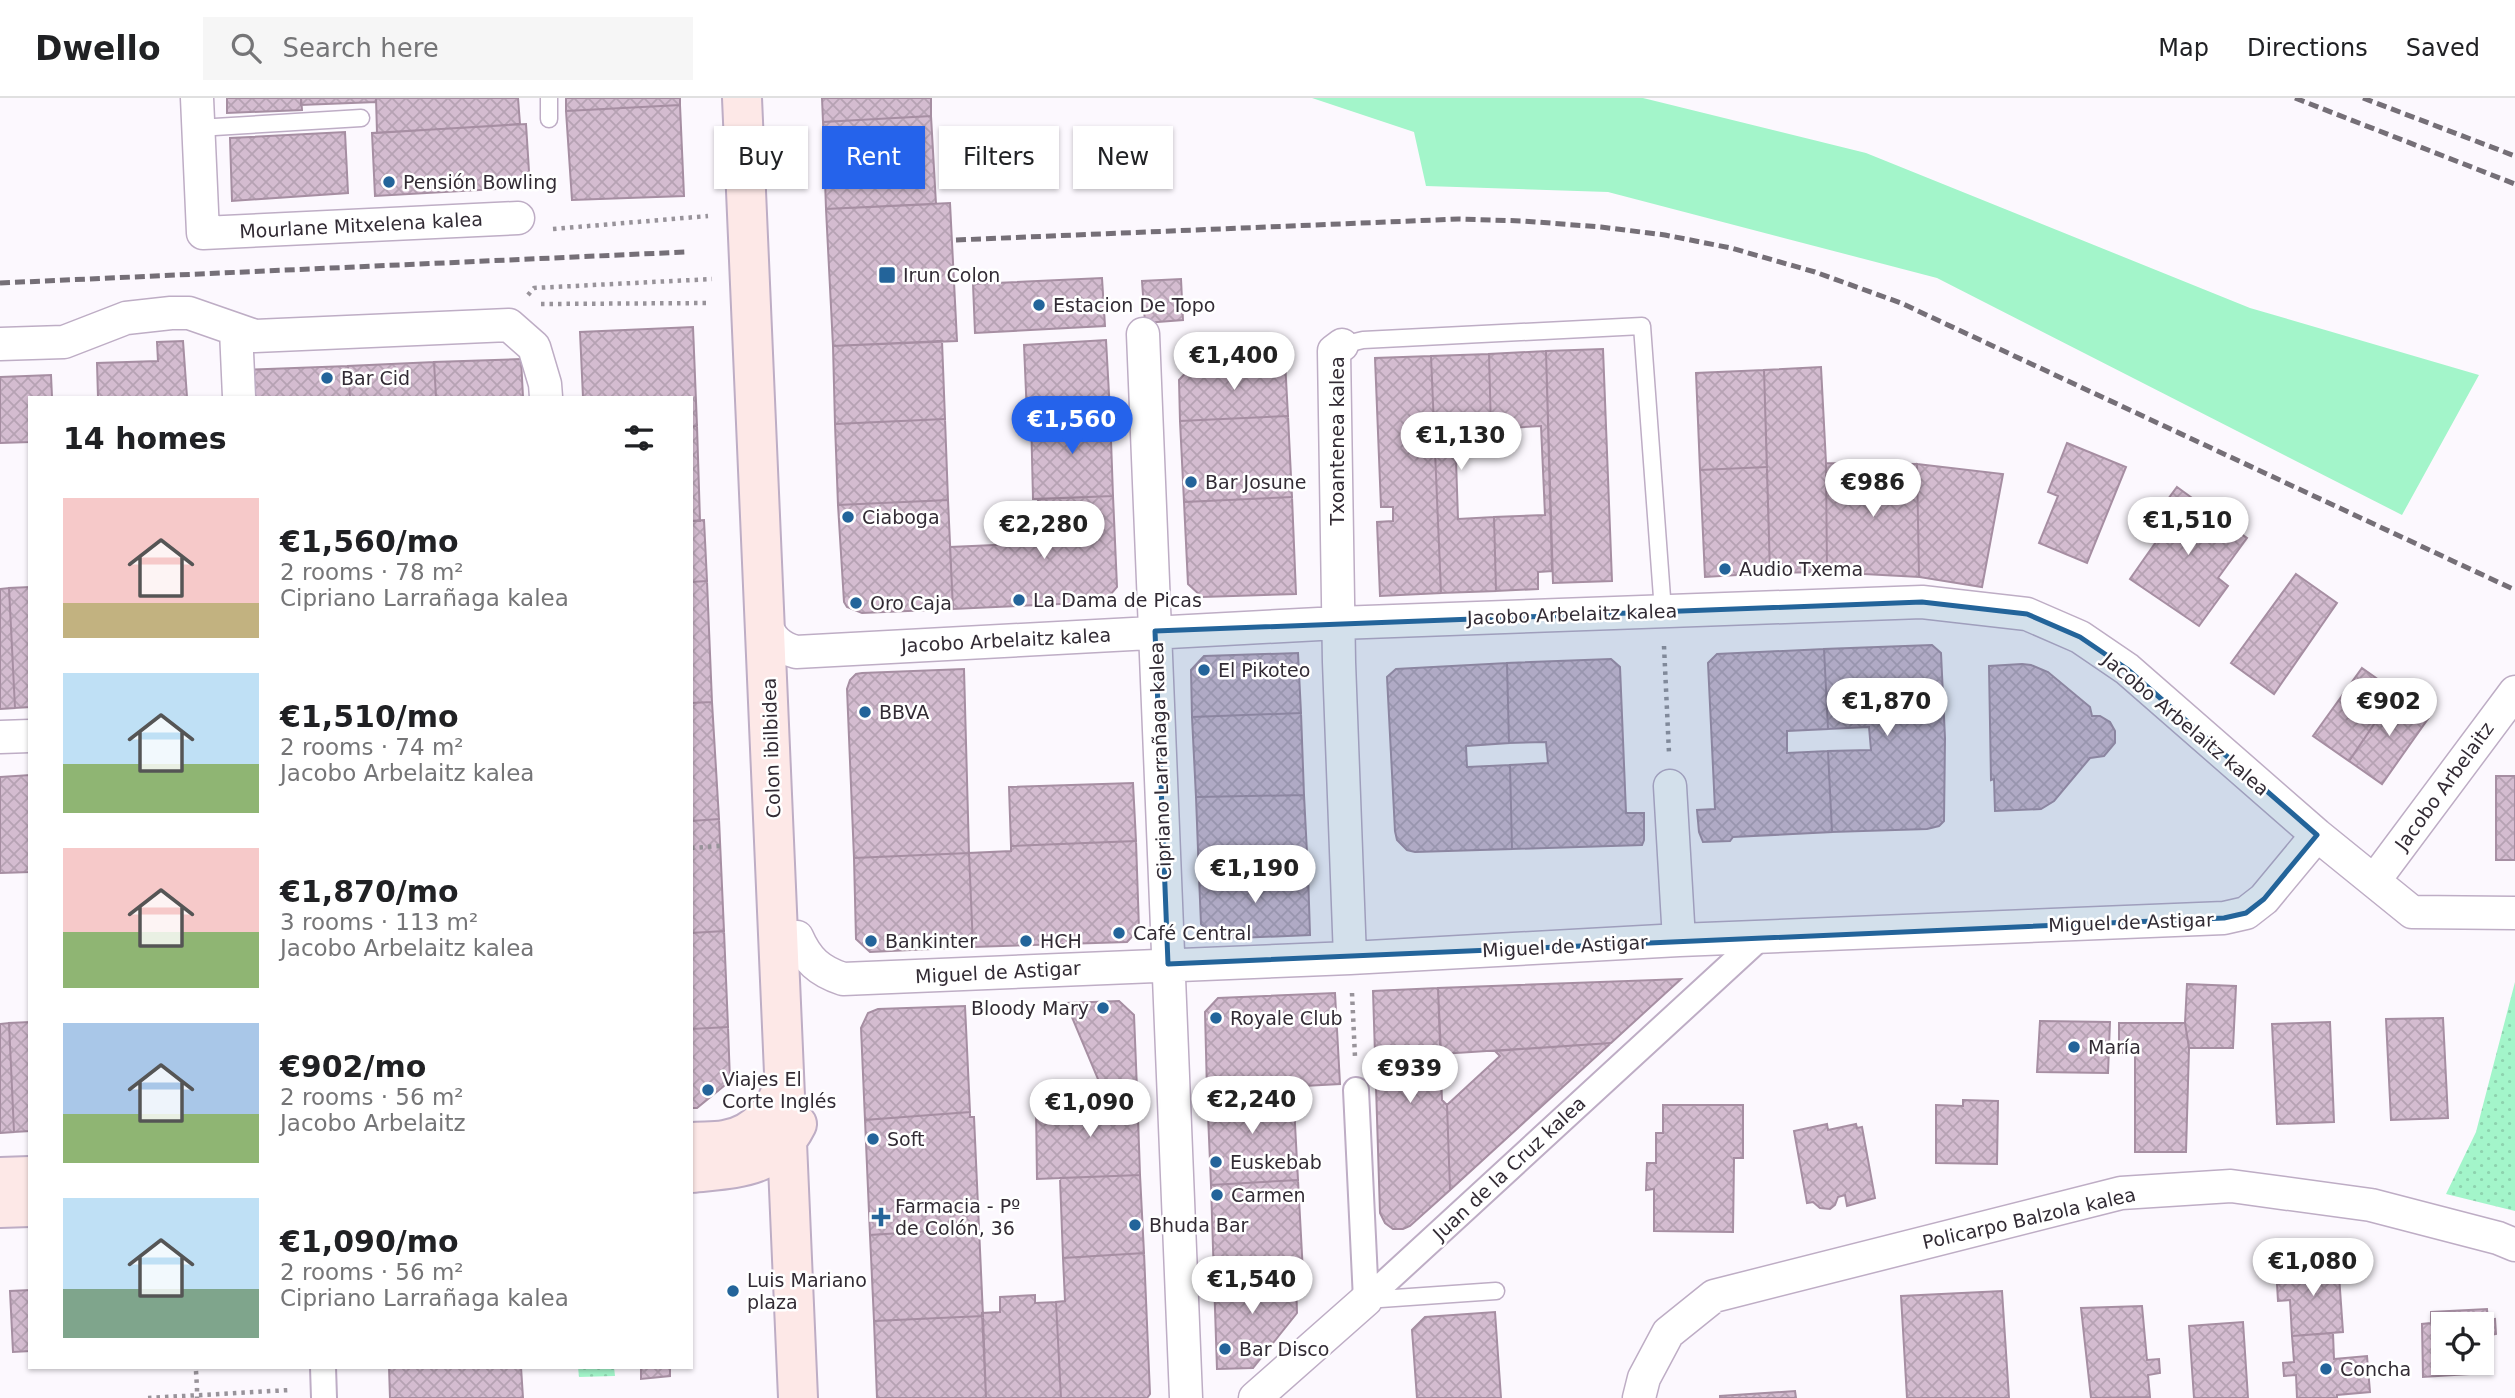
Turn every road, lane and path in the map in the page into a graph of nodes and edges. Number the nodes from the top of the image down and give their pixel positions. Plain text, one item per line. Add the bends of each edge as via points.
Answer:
1 (548, 98) edge
2 (742, 98) edge
3 (762, 98) edge
4 (197, 113) edge
5 (361, 117) dead end
6 (549, 119) dead end
7 (518, 218) dead end
8 (688, 218) dead end
9 (569, 227) dead end
10 (750, 278) junction
11 (692, 304) dead end
12 (514, 315) junction
13 (225, 327) junction
14 (0, 344) edge
15 (1342, 345) joint
16 (1143, 346) joint
17 (1274, 353) dead end
18 (239, 396) edge
19 (546, 396) edge
20 (1663, 611) junction
21 (1338, 623) junction
22 (1155, 631) junction
23 (775, 636) junction
24 (2515, 692) edge
25 (28, 736) edge
26 (0, 737) edge
27 (1670, 786) joint
28 (2316, 835) junction
29 (720, 846) dead end
30 (693, 848) edge
31 (2374, 881) junction
32 (2515, 913) edge
33 (797, 937) junction
34 (1761, 937) junction
35 (1679, 940) junction
36 (1350, 958) junction
37 (1168, 964) junction
38 (794, 1080) junction
39 (1356, 1090) joint
40 (787, 1140) junction
41 (693, 1142) edge
42 (693, 1174) edge
43 (693, 1174) edge
44 (28, 1176) edge
45 (0, 1177) edge
46 (28, 1207) edge
47 (0, 1208) edge
48 (791, 1232) junction
49 (2515, 1245) edge
50 (1496, 1291) dead end
51 (1366, 1300) junction
52 (196, 1371) dead end
53 (323, 1384) edge
54 (148, 1398) edge
55 (197, 1398) edge
56 (798, 1398) edge
57 (816, 1398) edge
58 (1186, 1398) edge
59 (1255, 1398) edge
60 (1639, 1398) edge

1 - 6 lane
2 - 10 main road, Colon ibilbidea
3 - 23 main road, Colon ibilbidea
4 - 5 lane
4 - 7 street, Mourlane Mitxelena kalea via 203,233
8 - 9 path
10 - 12 path via 534,288
10 - 23 main road, Colon ibilbidea
11 - 12 path
12 - 13 street via 255,336
12 - 19 street via 534,347
13 - 14 street via 189,313 171,313 126,318 64,342
13 - 18 street
15 - 20 lane, Txoantenea kalea via 1363,340 1642,326
15 - 21 street, Txoantenea kalea via 1334,351
16 - 17 path
16 - 22 street, Cipriano Larrañaga kalea
20 - 21 street, Jacobo Arbelaitz kalea
20 - 27 path
20 - 28 street, Jacobo Arbelaitz kalea via 1922,602 2028,614 2080,637 2127,669
21 - 22 street, Jacobo Arbelaitz kalea
21 - 36 street, Txoantenea kalea
22 - 23 street, Jacobo Arbelaitz kalea via 796,652
22 - 37 street, Cipriano Larrañaga kalea
23 - 33 main road, Colon ibilbidea
23 - 38 main road, Colon ibilbidea
24 - 31 street, Jacobo Arbelaitz
25 - 26 street
27 - 35 street
28 - 31 street
28 - 34 street, Miguel de Astigar via 2264,899 2246,913 2224,918
29 - 30 path
31 - 32 street via 2412,912
33 - 37 street, Miguel de Astigar via 814,965 843,979
33 - 38 main road, Colon ibilbidea
34 - 35 street, Miguel de Astigar
34 - 51 street, Juan de la Cruz kalea
35 - 36 street, Miguel de Astigar
36 - 37 street, Miguel de Astigar
36 - 39 path
37 - 58 street, Cipriano Larrañaga kalea
38 - 40 main road, Colon ibilbidea
38 - 41 main road via 783,1082 768,1114 742,1135
38 - 57 main road, Colon ibilbidea
39 - 51 street
40 - 42 main road via 760,1162
40 - 48 main road, Colon ibilbidea
43 - 48 main road via 743,1178 760,1186 785,1214
44 - 45 main road
46 - 47 main road
48 - 56 main road, Colon ibilbidea
49 - 60 street, Policarpo Balzola kalea via 2371,1205 2231,1186 2121,1193 1714,1296 1668,1333 1644,1378
50 - 51 lane
51 - 59 street, Juan de la Cruz kalea
52 - 55 path, bridge
53 - 54 path

